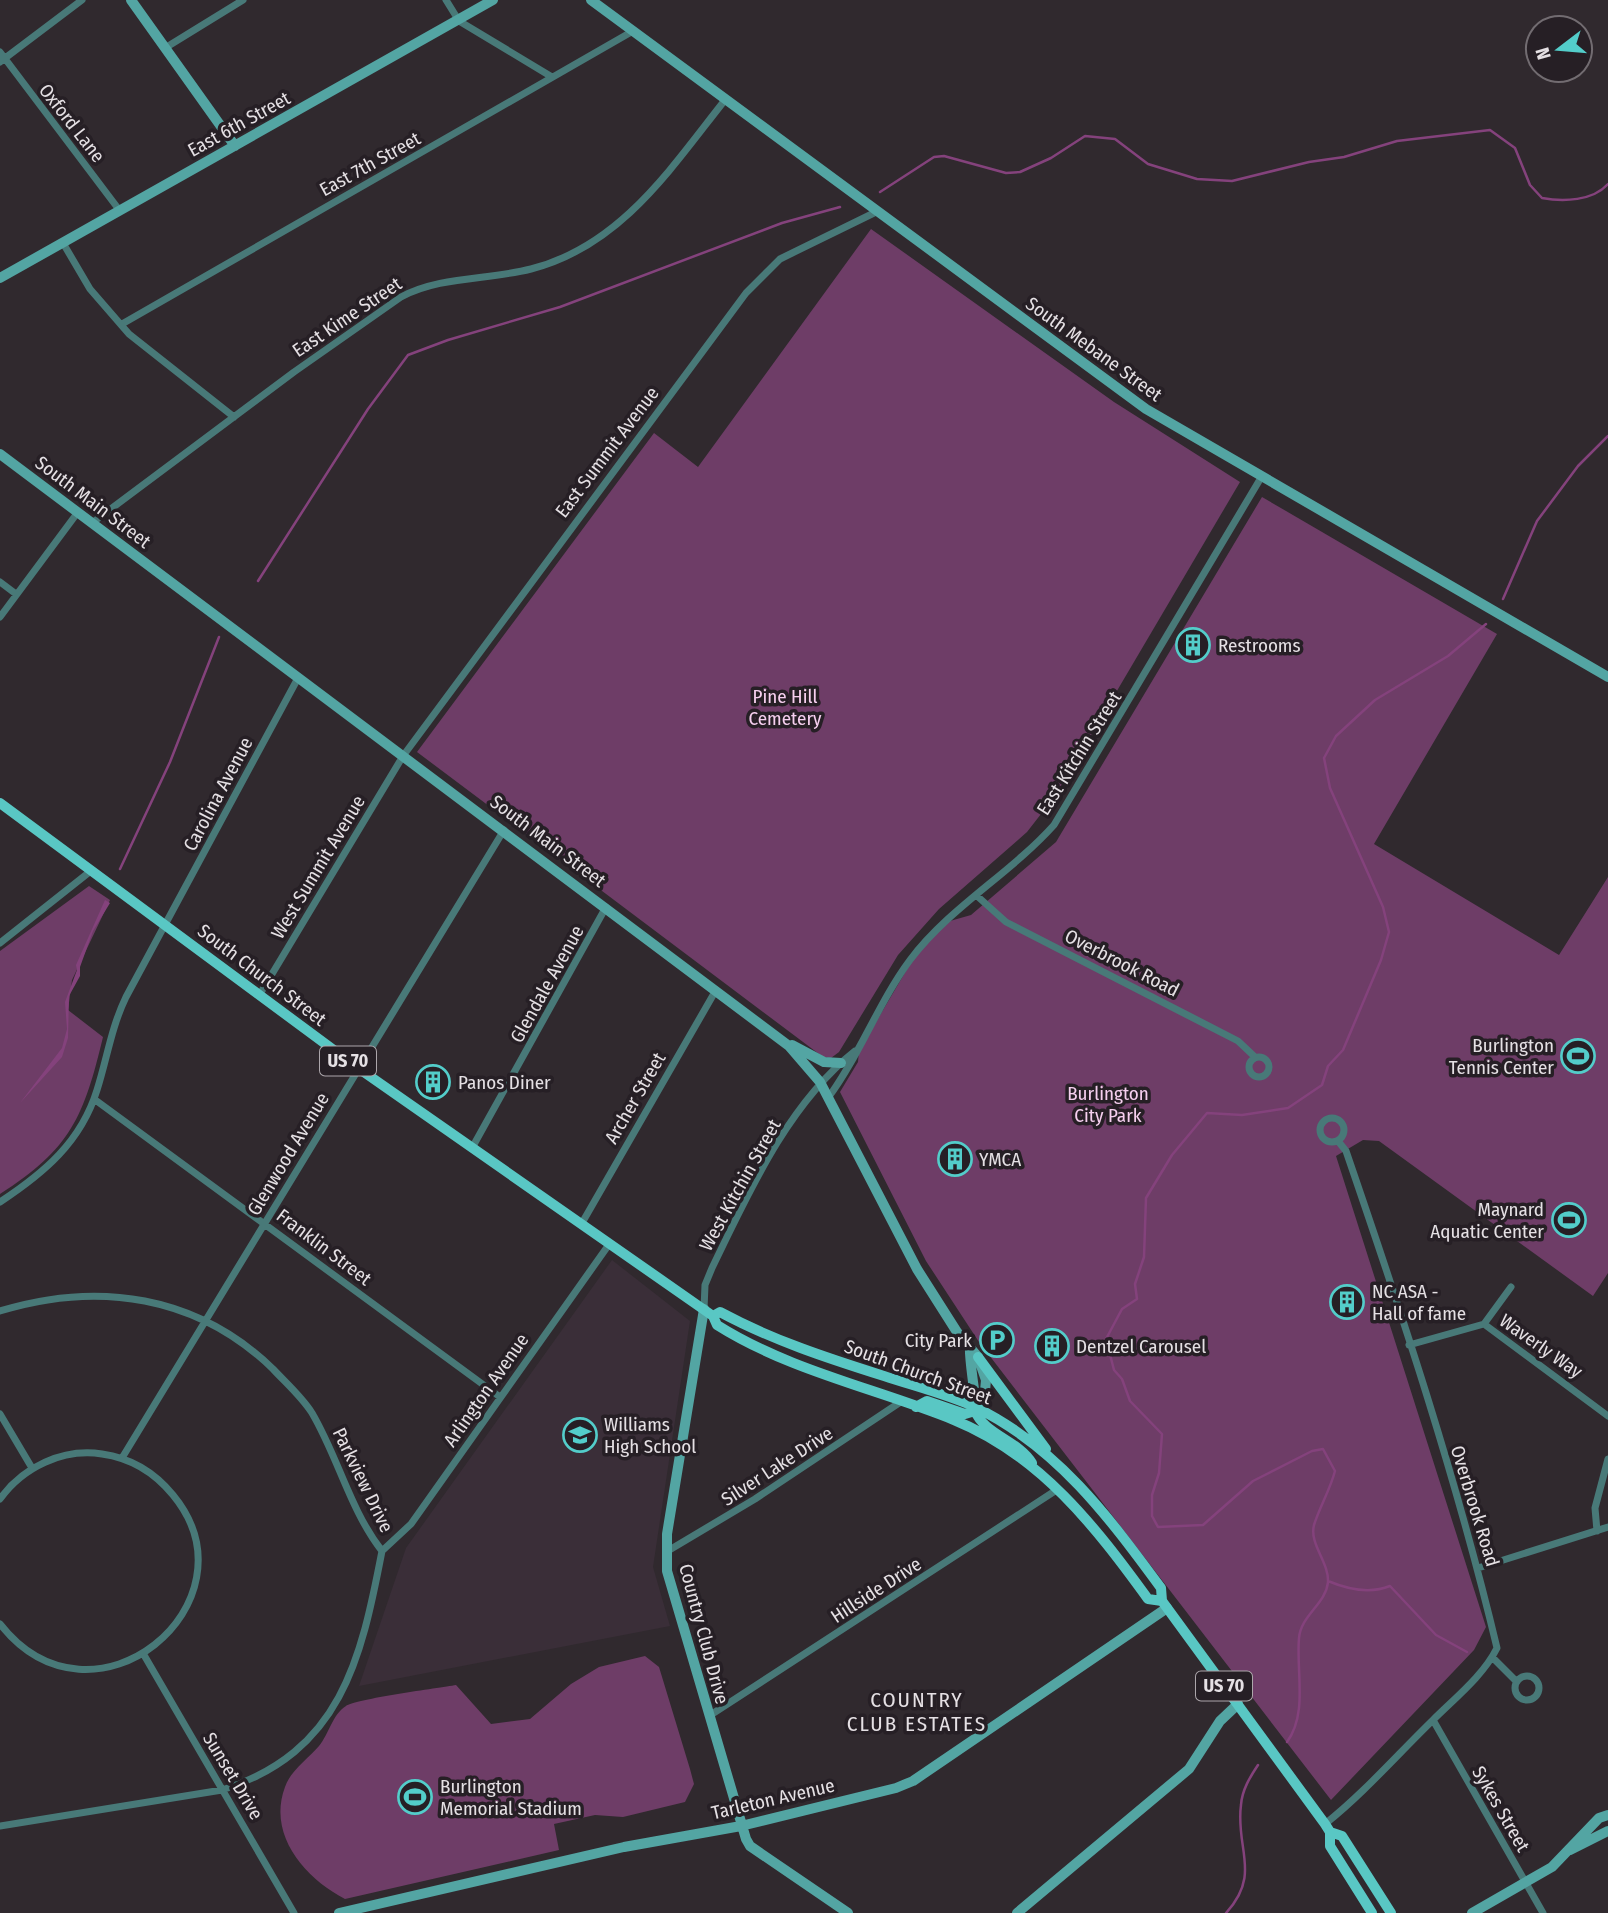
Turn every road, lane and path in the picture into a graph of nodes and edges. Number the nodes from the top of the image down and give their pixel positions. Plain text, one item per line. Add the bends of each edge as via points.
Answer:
1 (82, 0) edge
2 (131, 0) edge
3 (243, 0) edge
4 (446, 0) edge
5 (493, 0) edge
6 (591, 0) edge
7 (459, 21) junction
8 (633, 31) junction
9 (165, 48) junction
10 (2, 57) edge
11 (552, 78) junction
12 (724, 100) junction
13 (235, 146) junction
14 (120, 211) junction
15 (876, 212) junction
16 (63, 243) junction
17 (0, 278) edge
18 (122, 324) junction
19 (234, 417) junction
20 (0, 454) edge
21 (1262, 476) junction
22 (78, 512) junction
23 (92, 523) junction
24 (0, 582) edge
25 (16, 594) junction
26 (0, 617) edge
27 (1608, 677) edge
28 (298, 678) junction
29 (403, 756) junction
30 (0, 803) edge
31 (504, 830) junction
32 (92, 870) junction
33 (976, 895) junction
34 (607, 906) junction
35 (165, 924) junction
36 (0, 943) edge
37 (716, 989) junction
38 (260, 995) junction
39 (782, 1039) junction
40 (858, 1048) junction
41 (1255, 1058) dead end
42 (841, 1063) junction
43 (358, 1068) junction
44 (820, 1082) junction
45 (828, 1098) junction
46 (94, 1099) junction
47 (1338, 1141) dead end
48 (472, 1149) junction
49 (0, 1202) edge
50 (265, 1223) junction
51 (582, 1223) junction
52 (610, 1243) junction
53 (1511, 1287) dead end
54 (0, 1311) edge
55 (709, 1313) junction
56 (206, 1322) junction
57 (1484, 1324) junction
58 (1409, 1345) junction
59 (974, 1353) junction
60 (500, 1397) junction
61 (902, 1401) junction
62 (916, 1407) junction
63 (976, 1408) junction
64 (0, 1414) edge
65 (1608, 1416) edge
66 (1051, 1457) junction
67 (122, 1458) junction
68 (1608, 1459) edge
69 (33, 1468) junction
70 (1036, 1468) junction
71 (1059, 1489) junction
72 (0, 1499) edge
73 (1608, 1527) edge
74 (1597, 1531) junction
75 (382, 1551) junction
76 (666, 1552) junction
77 (1478, 1568) junction
78 (1164, 1605) junction
79 (0, 1624) edge
80 (144, 1655) junction
81 (1492, 1657) junction
82 (1516, 1681) dead end
83 (1238, 1704) junction
84 (709, 1716) junction
85 (1433, 1720) junction
86 (222, 1790) junction
87 (1608, 1808) edge
88 (1604, 1816) edge
89 (0, 1826) edge
90 (741, 1826) junction
91 (1327, 1828) junction
92 (1608, 1831) edge
93 (1570, 1850) junction
94 (1525, 1883) junction
95 (294, 1913) edge
96 (339, 1913) edge
97 (848, 1913) edge
98 (1017, 1913) edge
99 (1372, 1913) edge
100 (1391, 1913) edge
101 (1472, 1913) edge
102 (1543, 1913) edge

1 - 10 street
2 - 9 street
3 - 9 street
4 - 7 street
5 - 7 street, East 6th Street
6 - 8 street, South Mebane Street
7 - 11 street
7 - 13 street, East 6th Street
8 - 11 street, East 7th Street
8 - 12 street, South Mebane Street
9 - 13 street
10 - 14 street, Oxford Lane
11 - 18 street, East 7th Street
12 - 15 street, South Mebane Street
12 - 19 street, East Kime Street via 668,174 609,232 555,262 418,288 378,310
13 - 14 street, East 6th Street
14 - 16 street, East 6th Street
15 - 21 street, South Mebane Street via 1146,409
15 - 29 street, East Summit Avenue via 780,259 746,293
16 - 17 street, East 6th Street
16 - 18 street via 90,289
18 - 19 street via 144,347
19 - 23 street, East Kime Street
20 - 22 street, South Main Street
21 - 27 street, South Mebane Street
21 - 33 street, East Kitchin Street via 1054,824 1018,863
22 - 23 street, South Main Street
22 - 25 street
23 - 28 street, South Main Street
24 - 25 street
25 - 26 street
28 - 29 street, South Main Street
28 - 35 street, Carolina Avenue
29 - 31 street, South Main Street
29 - 38 street, West Summit Avenue
30 - 32 main road, South Church Street / US 70
31 - 34 street, South Main Street
31 - 43 street, Glenwood Avenue
32 - 35 main road, South Church Street / US 70
32 - 36 street
33 - 40 street, East Kitchin Street via 911,959
33 - 41 street, Overbrook Road via 1006,922 1238,1041
34 - 37 street, South Main Street
34 - 48 street, Glendale Avenue
35 - 38 main road, South Church Street / US 70
35 - 46 street, Carolina Avenue via 117,1016
37 - 39 street, South Main Street
37 - 51 street, Archer Street
38 - 43 main road, South Church Street / US 70
39 - 42 street via 824,1062
39 - 44 street, South Main Street
40 - 42 street, East Kitchin Street
40 - 45 street, East Kitchin Street
42 - 44 street, East Kitchin Street
43 - 48 main road, South Church Street / US 70
43 - 50 street, Glenwood Avenue
44 - 45 street, South Main Street
44 - 55 street, West Kitchin Street via 779,1142 733,1225 705,1285
45 - 59 street, South Main Street via 917,1269
46 - 49 street, Carolina Avenue via 80,1130 62,1153
46 - 50 street, Franklin Street
47 - 58 street, Overbrook Road via 1350,1162
48 - 51 main road, South Church Street / US 70
50 - 56 street, Glenwood Avenue
50 - 60 street, Franklin Street
51 - 52 main road, South Church Street / US 70
52 - 55 main road, South Church Street / US 70
52 - 60 street, Arlington Avenue
53 - 57 street
54 - 56 street, Parkview Drive via 56,1298 118,1295
55 - 61 main road, South Church Street / US 70 via 717,1325 775,1357
55 - 63 main road, South Church Street / US 70 via 720,1312 795,1347
55 - 76 street, Country Club Drive
56 - 67 street, Glenwood Avenue
56 - 75 street, Parkview Drive via 258,1355 310,1411 358,1513
57 - 58 street, Waverly Way
57 - 65 street, Waverly Way
58 - 77 street, Overbrook Road
59 - 63 street, South Main Street via 987,1393
59 - 66 main road
60 - 75 street, Arlington Avenue via 411,1524
61 - 62 main road, South Church Street / US 70
61 - 76 street, Silver Lake Drive
62 - 63 main road via 926,1401 965,1414
62 - 70 main road, South Church Street / US 70 via 996,1441
63 - 66 main road, South Church Street / US 70
63 - 70 main road via 981,1421 1024,1450
64 - 69 street
66 - 78 main road, South Church Street / US 70 via 1112,1523 1161,1588
67 - 69 street via 76,1453
67 - 80 street via 153,1475 172,1493 186,1515 196,1548 186,1609 160,1643
68 - 74 street via 1595,1508
69 - 72 street
70 - 71 main road, South Church Street / US 70
71 - 78 main road, South Church Street / US 70 via 1147,1599
71 - 84 street, Hillside Drive
73 - 74 street
74 - 77 street
75 - 86 street, Parkview Drive via 364,1640 340,1698 290,1756
76 - 84 street, Country Club Drive via 667,1572
77 - 81 street, Overbrook Road via 1497,1648
78 - 83 main road, South Church Street / US 70
78 - 90 street, Tarleton Avenue via 913,1781
79 - 80 street via 38,1658 73,1669 109,1668
80 - 86 street, Sunset Drive
81 - 82 street
81 - 85 street
83 - 91 main road, South Church Street / US 70
83 - 98 street via 1220,1721 1189,1769
84 - 90 street, Country Club Drive
85 - 91 street
85 - 94 street, Sykes Street
86 - 89 street, Parkview Drive
86 - 95 street, Sunset Drive
87 - 88 street
88 - 93 street
90 - 96 street, Tarleton Avenue via 624,1847
90 - 97 street, Country Club Drive via 750,1846
91 - 99 main road, South Church Street / US 70 via 1330,1846
91 - 100 main road, South Church Street / US 70 via 1342,1836
92 - 93 street
93 - 94 street
94 - 101 street
94 - 102 street, Sykes Street

